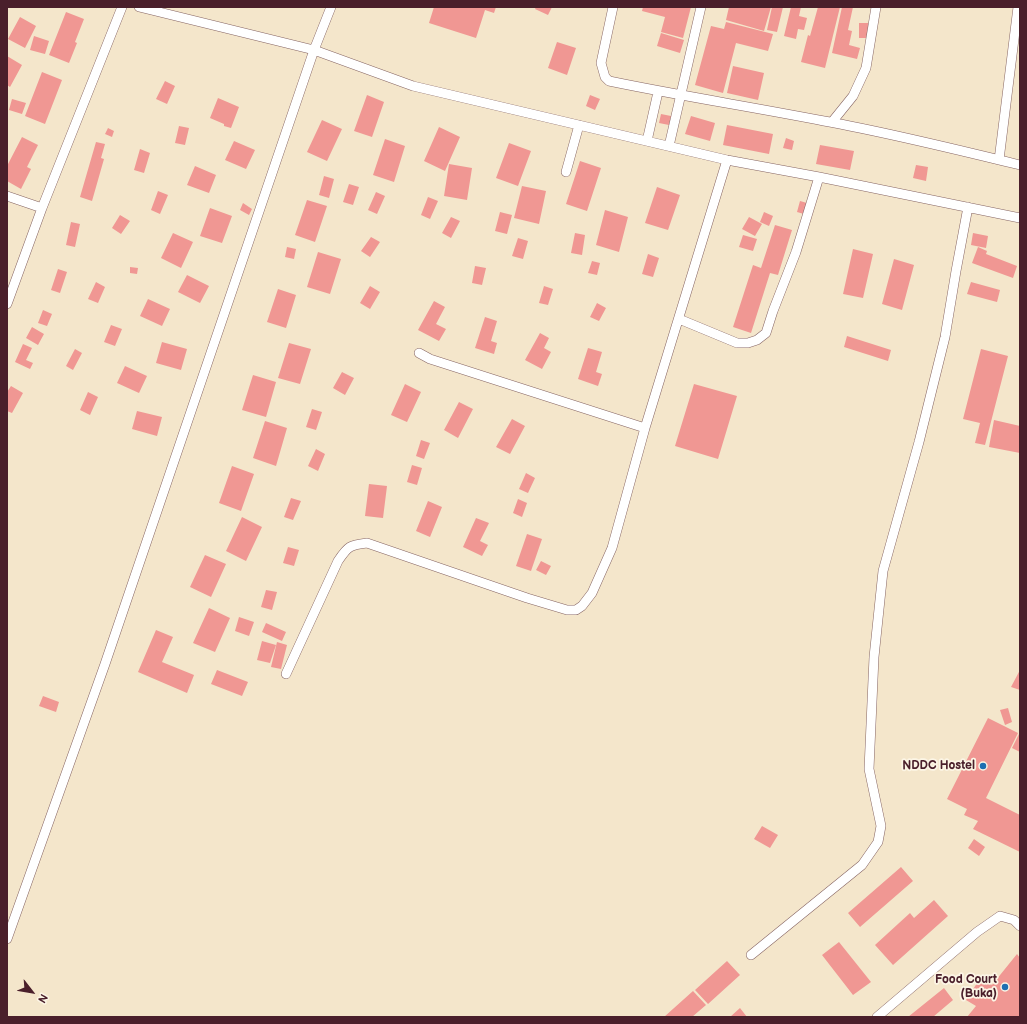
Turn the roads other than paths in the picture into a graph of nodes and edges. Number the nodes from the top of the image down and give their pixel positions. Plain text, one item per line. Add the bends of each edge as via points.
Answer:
1 (122, 7) edge
2 (139, 7) edge
3 (331, 7) edge
4 (613, 7) edge
5 (700, 7) edge
6 (876, 7) edge
7 (1018, 7) edge
8 (314, 50) junction
9 (658, 92) junction
10 (680, 96) junction
11 (832, 122) junction
12 (579, 125) junction
13 (648, 141) junction
14 (669, 146) junction
15 (727, 160) junction
16 (999, 160) junction
17 (1020, 165) edge
18 (566, 172) dead end
19 (819, 177) junction
20 (7, 196) edge
21 (968, 206) junction
22 (42, 208) junction
23 (1020, 218) edge
24 (7, 304) edge
25 (679, 319) junction
26 (419, 353) dead end
27 (645, 428) junction
28 (286, 674) dead end
29 (1020, 926) edge
30 (7, 939) edge
31 (751, 955) dead end
32 (878, 1017) edge

1 - 22 street
2 - 8 street
3 - 8 street
4 - 9 street via 601,64 605,77 609,81
5 - 10 street
6 - 11 street via 866,68 853,96
7 - 16 street
8 - 12 street via 413,86
8 - 30 street via 105,664
9 - 10 street
9 - 13 street
10 - 11 street
10 - 14 street
11 - 16 street
12 - 13 street
12 - 18 street
13 - 14 street
14 - 15 street
15 - 19 street
15 - 25 street
16 - 17 street
19 - 21 street
19 - 25 street via 796,252 766,333 757,340 737,343
20 - 22 street
21 - 23 street
21 - 31 street via 945,337 883,572 874,657 868,769 881,826 878,842 862,865
22 - 24 street
25 - 27 street
26 - 27 street via 430,359
27 - 28 street via 612,548 592,593 582,606 576,610 567,610 367,544 356,545 346,548 338,561
29 - 32 street via 1014,920 1000,916 977,932

